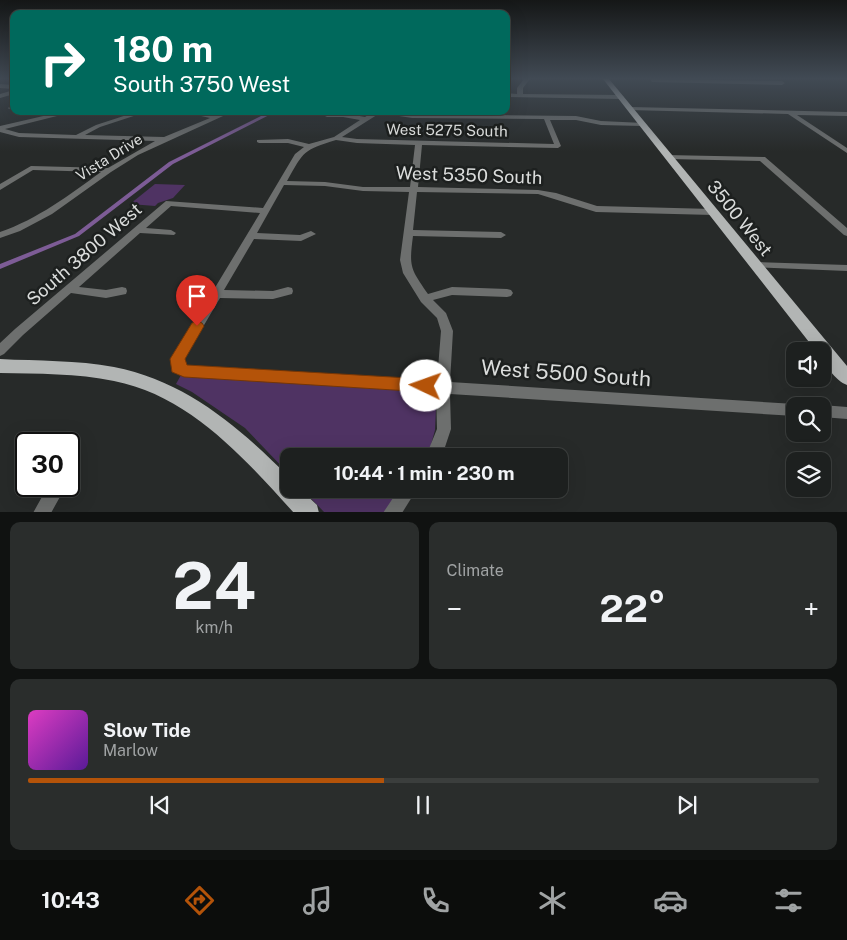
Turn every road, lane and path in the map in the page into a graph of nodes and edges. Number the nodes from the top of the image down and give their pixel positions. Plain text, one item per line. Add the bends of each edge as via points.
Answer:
1 (625, 103) edge
2 (631, 109) junction
3 (789, 113) junction
4 (847, 114) edge
5 (53, 115) edge
6 (137, 115) edge
7 (206, 115) edge
8 (222, 115) edge
9 (372, 115) edge
10 (405, 115) edge
11 (327, 116) dead end
12 (218, 117) junction
13 (546, 118) junction
14 (366, 119) junction
15 (642, 124) junction
16 (0, 128) edge
17 (76, 136) junction
18 (336, 138) junction
19 (168, 139) junction
20 (259, 141) dead end
21 (419, 143) junction
22 (309, 146) junction
23 (847, 151) edge
24 (669, 157) junction
25 (109, 170) junction
26 (282, 183) junction
27 (0, 188) edge
28 (414, 189) junction
29 (266, 211) junction
30 (713, 212) junction
31 (138, 230) junction
32 (171, 233) dead end
33 (408, 233) junction
34 (847, 233) edge
35 (4, 234) edge
36 (311, 234) dead end
37 (500, 235) dead end
38 (251, 236) junction
39 (756, 265) junction
40 (847, 268) edge
41 (69, 289) junction
42 (122, 291) dead end
43 (288, 291) dead end
44 (216, 294) junction
45 (507, 294) dead end
46 (425, 299) junction
47 (0, 352) edge
48 (0, 366) edge
49 (847, 378) edge
50 (443, 386) junction
51 (786, 409) edge
52 (831, 411) edge
53 (847, 412) edge
54 (437, 448) edge
55 (51, 497) edge
56 (402, 498) edge
57 (41, 512) edge
58 (308, 512) edge
59 (391, 512) edge

1 - 2 main road, 3500 West
2 - 3 street
2 - 15 main road, 3500 West
3 - 4 street
3 - 23 street
5 - 16 street
6 - 17 street
7 - 12 street
8 - 12 street, Vista Drive
9 - 14 street
10 - 13 street
11 - 14 street
12 - 19 street, Vista Drive
13 - 15 street
13 - 21 street, West 5275 South via 558,146
14 - 18 street
15 - 24 main road, 3500 West
16 - 17 street via 10,134
17 - 19 street
18 - 21 street, West 5275 South
18 - 22 street
19 - 25 street, Vista Drive
20 - 22 street via 288,141
21 - 28 street
22 - 26 street via 299,154
24 - 30 main road, 3500 West
24 - 34 street via 764,158
25 - 27 street via 31,168
25 - 35 street, Vista Drive via 47,214
26 - 28 street, West 5350 South
26 - 29 street
28 - 30 street, West 5350 South via 538,192 596,209
28 - 33 street
29 - 31 street, South 3800 West via 169,203
29 - 38 street
30 - 39 main road, 3500 West
31 - 32 street
31 - 41 street, South 3800 West
33 - 37 street
33 - 46 street via 405,260 408,273
36 - 38 street via 301,238
38 - 44 street
39 - 40 street
39 - 49 main road, 3500 West
41 - 42 street via 106,294
41 - 47 street, South 3800 West
43 - 44 street via 273,295
44 - 50 street, West 5500 South via 178,359 178,367 184,371
45 - 46 street via 452,291
46 - 50 street via 442,316 448,331
48 - 58 main road via 115,374 152,384 188,401 230,432
50 - 51 street, West 5500 South
50 - 54 street via 444,429
52 - 53 street
55 - 57 street
56 - 59 street

